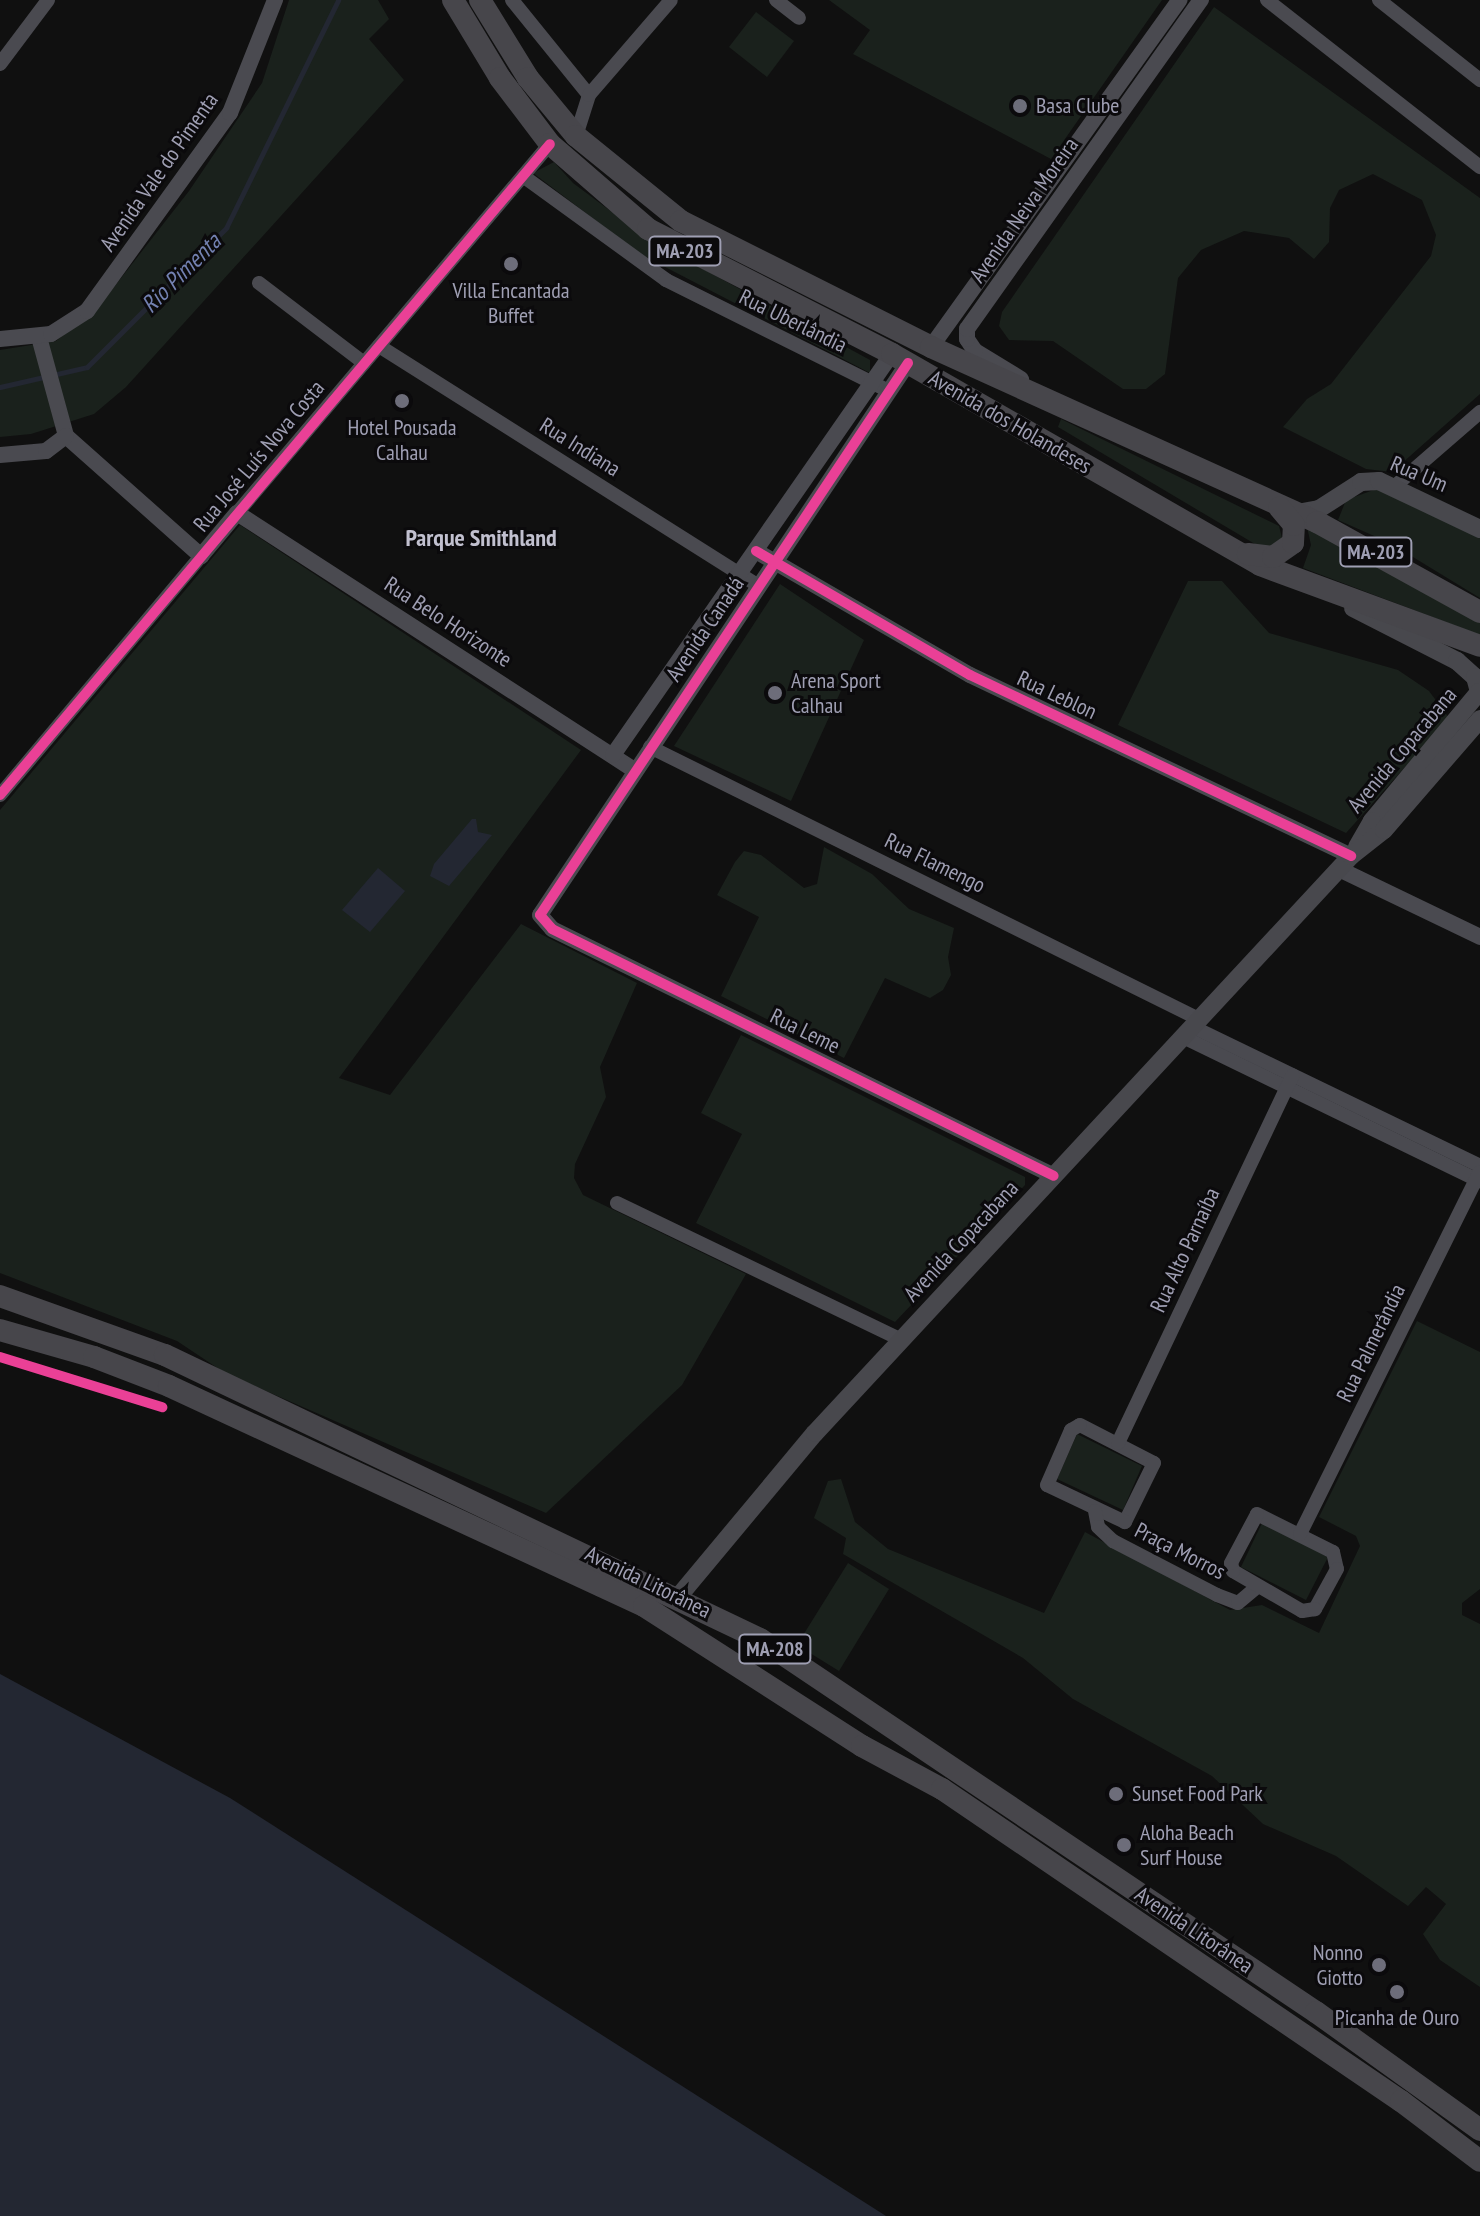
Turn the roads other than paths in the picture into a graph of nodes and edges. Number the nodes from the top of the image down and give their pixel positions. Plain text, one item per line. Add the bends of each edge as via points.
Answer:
1 (48, 0) edge
2 (275, 0) edge
3 (453, 0) edge
4 (480, 0) edge
5 (512, 0) edge
6 (671, 0) edge
7 (776, 0) edge
8 (1179, 0) edge
9 (1201, 0) edge
10 (1267, 0) edge
11 (1379, 0) edge
12 (799, 18) dead end
13 (0, 64) edge
14 (1480, 80) edge
15 (589, 95) junction
16 (576, 136) junction
17 (550, 144) junction
18 (1480, 167) edge
19 (523, 176) junction
20 (259, 283) dead end
21 (39, 337) junction
22 (0, 339) edge
23 (379, 346) junction
24 (931, 347) junction
25 (900, 359) junction
26 (364, 363) junction
27 (873, 384) junction
28 (889, 391) junction
29 (1077, 412) junction
30 (1480, 412) edge
31 (66, 436) junction
32 (0, 455) edge
33 (1395, 486) junction
34 (1268, 499) junction
35 (237, 513) junction
36 (1297, 513) junction
37 (1480, 529) edge
38 (1232, 549) junction
39 (756, 551) junction
40 (201, 556) junction
41 (774, 562) junction
42 (740, 574) junction
43 (1304, 583) junction
44 (758, 586) junction
45 (1480, 612) edge
46 (1480, 646) edge
47 (1480, 719) edge
48 (650, 747) junction
49 (613, 755) junction
50 (634, 770) junction
51 (0, 795) edge
52 (1345, 863) junction
53 (541, 919) joint
54 (1480, 937) edge
55 (1192, 1028) junction
56 (1290, 1081) junction
57 (1479, 1174) edge
58 (1054, 1176) junction
59 (617, 1203) dead end
60 (0, 1296) edge
61 (0, 1330) edge
62 (902, 1340) junction
63 (132, 1341) junction
64 (67, 1349) junction
65 (231, 1385) junction
66 (169, 1386) junction
67 (1118, 1443) junction
68 (1095, 1511) junction
69 (1300, 1534) junction
70 (1257, 1587) junction
71 (679, 1596) junction
72 (768, 1683) junction
73 (852, 1700) junction
74 (1480, 2130) edge
75 (1480, 2161) edge

1 - 13 street
2 - 21 street, Avenida Vale do Pimenta via 243,87 208,147 87,311 67,327
3 - 17 main road, Avenida dos Holandeses / MA-203 via 500,78
4 - 16 main road, Avenida dos Holandeses / MA-203 via 528,78
5 - 15 street
6 - 15 street
7 - 12 street
8 - 24 street, Avenida Neiva Moreira
9 - 29 street, Avenida Neiva Moreira via 967,329 975,351
10 - 18 street
11 - 14 street
15 - 16 street
16 - 24 main road, Avenida dos Holandeses / MA-203 via 681,221
17 - 19 street, Rua José Luís Nova Costa
17 - 25 main road, Avenida dos Holandeses / MA-203 via 648,229
19 - 23 street, Rua José Luís Nova Costa
19 - 27 street, Rua Uberlândia via 666,280
20 - 26 street
21 - 22 street, Avenida Vale do Pimenta
21 - 31 street
23 - 26 street, Rua José Luís Nova Costa
23 - 42 street, Rua Indiana
24 - 29 main road, Avenida dos Holandeses / MA-203
25 - 27 street, Avenida Canadá
25 - 28 street, Avenida Canadá
25 - 38 main road, Avenida dos Holandeses / MA-203
26 - 35 street, Rua José Luís Nova Costa
27 - 28 street, Rua Uberlândia
27 - 39 street, Avenida Canadá
28 - 41 street, Avenida Canadá
29 - 34 main road, Avenida dos Holandeses / MA-203
30 - 33 street
31 - 32 street via 50,450
31 - 40 street
33 - 36 main road, Rua Um via 1361,482 1319,509
33 - 37 main road, Rua Um
34 - 36 main road, Avenida dos Holandeses / MA-203
34 - 38 main road via 1290,518 1293,543 1273,557
35 - 40 street, Rua José Luís Nova Costa
35 - 49 street, Rua Belo Horizonte
36 - 45 main road, Avenida dos Holandeses / MA-203
38 - 43 main road, Avenida dos Holandeses / MA-203
39 - 41 street, Rua Leblon
39 - 42 street, Avenida Canadá
40 - 51 street, Rua José Luís Nova Costa
41 - 44 street, Avenida Canadá
41 - 52 street, Rua Leblon via 970,675
42 - 44 street, Rua Indiana
42 - 49 street, Avenida Canadá
43 - 46 main road, Avenida dos Holandeses / MA-203
43 - 52 main road, Avenida Copacabana via 1457,661 1478,685 1473,704 1372,821
44 - 48 street, Avenida Canadá
47 - 52 main road, Avenida Copacabana via 1384,830
48 - 50 street, Avenida Canadá
48 - 55 street, Rua Flamengo
49 - 50 street, Rua Belo Horizonte
50 - 53 street, Avenida Canadá via 543,903
52 - 54 street, Rua Leblon
52 - 55 main road, Avenida Copacabana
53 - 58 street, Rua Leme via 552,929
55 - 56 street, Rua Flamengo
55 - 58 main road, Avenida Copacabana
56 - 57 street, Rua Flamengo
56 - 67 street, Rua Alto Parnaíba
57 - 69 street, Rua Palmerândia
58 - 62 main road, Avenida Copacabana
59 - 62 street
60 - 63 main road, Avenida Litorânea / MA-208
61 - 64 main road, Avenida Litorânea / MA-208
62 - 71 main road, Avenida Copacabana via 815,1433
63 - 64 main road via 135,1351 128,1360 87,1348
63 - 65 main road, Avenida Litorânea / MA-208
64 - 66 main road, Avenida Litorânea / MA-208
65 - 66 main road via 174,1368 166,1374
65 - 71 main road, Avenida Litorânea / MA-208
66 - 72 main road, Avenida Litorânea / MA-208 via 621,1594
67 - 68 street via 1153,1460 1154,1469 1128,1521
67 - 68 street via 1075,1427 1047,1478 1050,1488
68 - 70 street, Praça Morros via 1098,1527 1113,1541 1217,1595 1238,1603
69 - 70 street via 1261,1514 1254,1519 1231,1563 1237,1576
69 - 70 street via 1337,1560 1315,1609 1302,1611
71 - 73 main road, Avenida Litorânea / MA-208 via 760,1639
72 - 73 main road via 797,1690 836,1716
72 - 75 main road, Avenida Litorânea / MA-208 via 862,1746 942,1789 1401,2101
73 - 74 main road, Avenida Litorânea / MA-208 via 1328,2020

